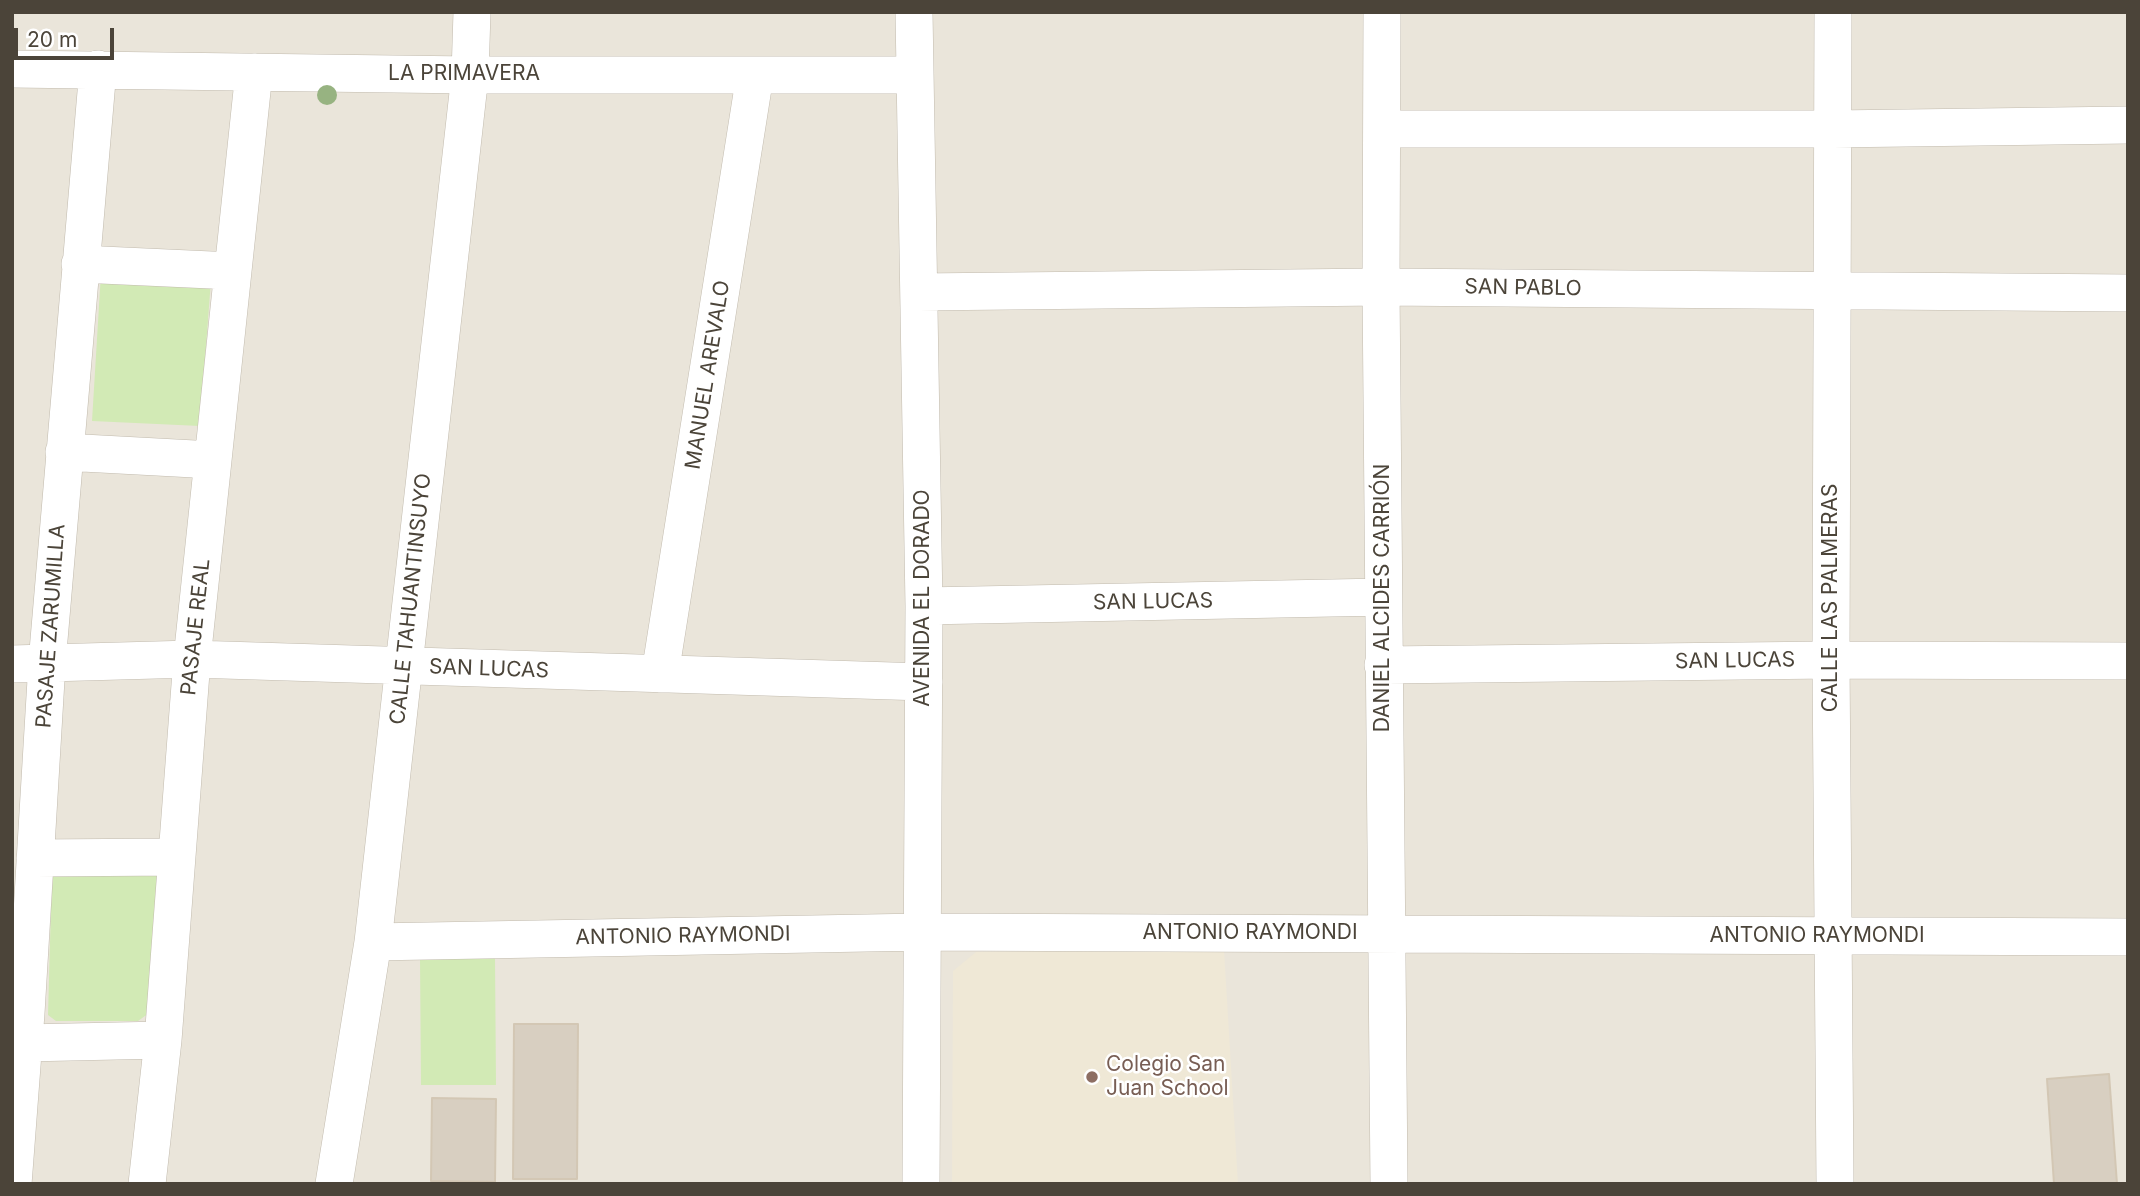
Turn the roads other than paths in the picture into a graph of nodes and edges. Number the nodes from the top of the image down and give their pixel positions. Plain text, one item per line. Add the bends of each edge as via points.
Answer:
1 (472, 12) edge
2 (914, 12) edge
3 (1382, 12) edge
4 (1833, 12) edge
5 (12, 69) edge
6 (98, 69) junction
7 (254, 72) junction
8 (470, 75) junction
9 (755, 75) junction
10 (915, 75) junction
11 (2128, 125) edge
12 (1382, 129) junction
13 (1833, 129) junction
14 (80, 264) junction
15 (233, 271) junction
16 (1381, 286) junction
17 (1832, 291) junction
18 (919, 292) junction
19 (2128, 293) edge
20 (64, 452) junction
21 (213, 460) junction
22 (1383, 597) junction
23 (924, 606) junction
24 (192, 659) junction
25 (1831, 660) junction
26 (2128, 661) edge
27 (30, 664) edge
28 (1384, 665) junction
29 (404, 667) junction
30 (660, 674) junction
31 (923, 682) junction
32 (35, 858) junction
33 (177, 858) junction
34 (922, 932) junction
35 (1386, 933) junction
36 (1833, 936) junction
37 (2128, 937) edge
38 (373, 942) junction
39 (163, 1040) junction
40 (24, 1042) junction
41 (13, 1184) edge
42 (148, 1184) edge
43 (334, 1184) edge
44 (921, 1184) edge
45 (1389, 1184) edge
46 (1835, 1184) edge

1 - 8 street, CALLE TAHUANTINSUYO
2 - 10 street, AVENIDA EL DORADO
3 - 12 street, DANIEL ALCIDES CARRIÓN
4 - 13 street, CALLE LAS PALMERAS
5 - 6 street, LA PRIMAVERA
6 - 7 street, LA PRIMAVERA
6 - 14 street, PASAJE ZARUMILLA
7 - 8 street, LA PRIMAVERA
7 - 15 street, PASAJE REAL
8 - 9 street, LA PRIMAVERA
8 - 29 street, CALLE TAHUANTINSUYO
9 - 10 street, LA PRIMAVERA
9 - 30 street, MANUEL AREVALO
10 - 18 street, AVENIDA EL DORADO
11 - 13 street
12 - 13 street
12 - 16 street, DANIEL ALCIDES CARRIÓN
13 - 17 street, CALLE LAS PALMERAS
14 - 15 street
14 - 20 street, PASAJE ZARUMILLA
15 - 21 street, PASAJE REAL
16 - 17 street, SAN PABLO
16 - 18 street, SAN PABLO
16 - 22 street, DANIEL ALCIDES CARRIÓN
17 - 19 street, SAN PABLO
17 - 25 street, CALLE LAS PALMERAS
18 - 23 street, AVENIDA EL DORADO
20 - 21 street
20 - 27 street, PASAJE ZARUMILLA
21 - 24 street, PASAJE REAL
22 - 23 street, SAN LUCAS
22 - 28 street, DANIEL ALCIDES CARRIÓN
23 - 31 street, AVENIDA EL DORADO
24 - 27 street, SAN LUCAS
24 - 29 street, SAN LUCAS
24 - 33 street, PASAJE REAL
25 - 26 street, SAN LUCAS
25 - 28 street, SAN LUCAS
25 - 36 street, CALLE LAS PALMERAS
27 - 32 street, PASAJE ZARUMILLA
28 - 35 street, DANIEL ALCIDES CARRIÓN
29 - 30 street, SAN LUCAS
29 - 38 street, CALLE TAHUANTINSUYO
30 - 31 street, SAN LUCAS
31 - 34 street, AVENIDA EL DORADO
32 - 33 street
32 - 40 street, PASAJE ZARUMILLA
33 - 39 street, PASAJE REAL
34 - 35 street, ANTONIO RAYMONDI
34 - 38 street, ANTONIO RAYMONDI
34 - 44 street, AVENIDA EL DORADO
35 - 36 street, ANTONIO RAYMONDI
35 - 45 street, DANIEL ALCIDES CARRIÓN
36 - 37 street, ANTONIO RAYMONDI
36 - 46 street, CALLE LAS PALMERAS
38 - 43 street, CALLE TAHUANTINSUYO
39 - 40 street
39 - 42 street, PASAJE REAL
40 - 41 street, PASAJE ZARUMILLA

